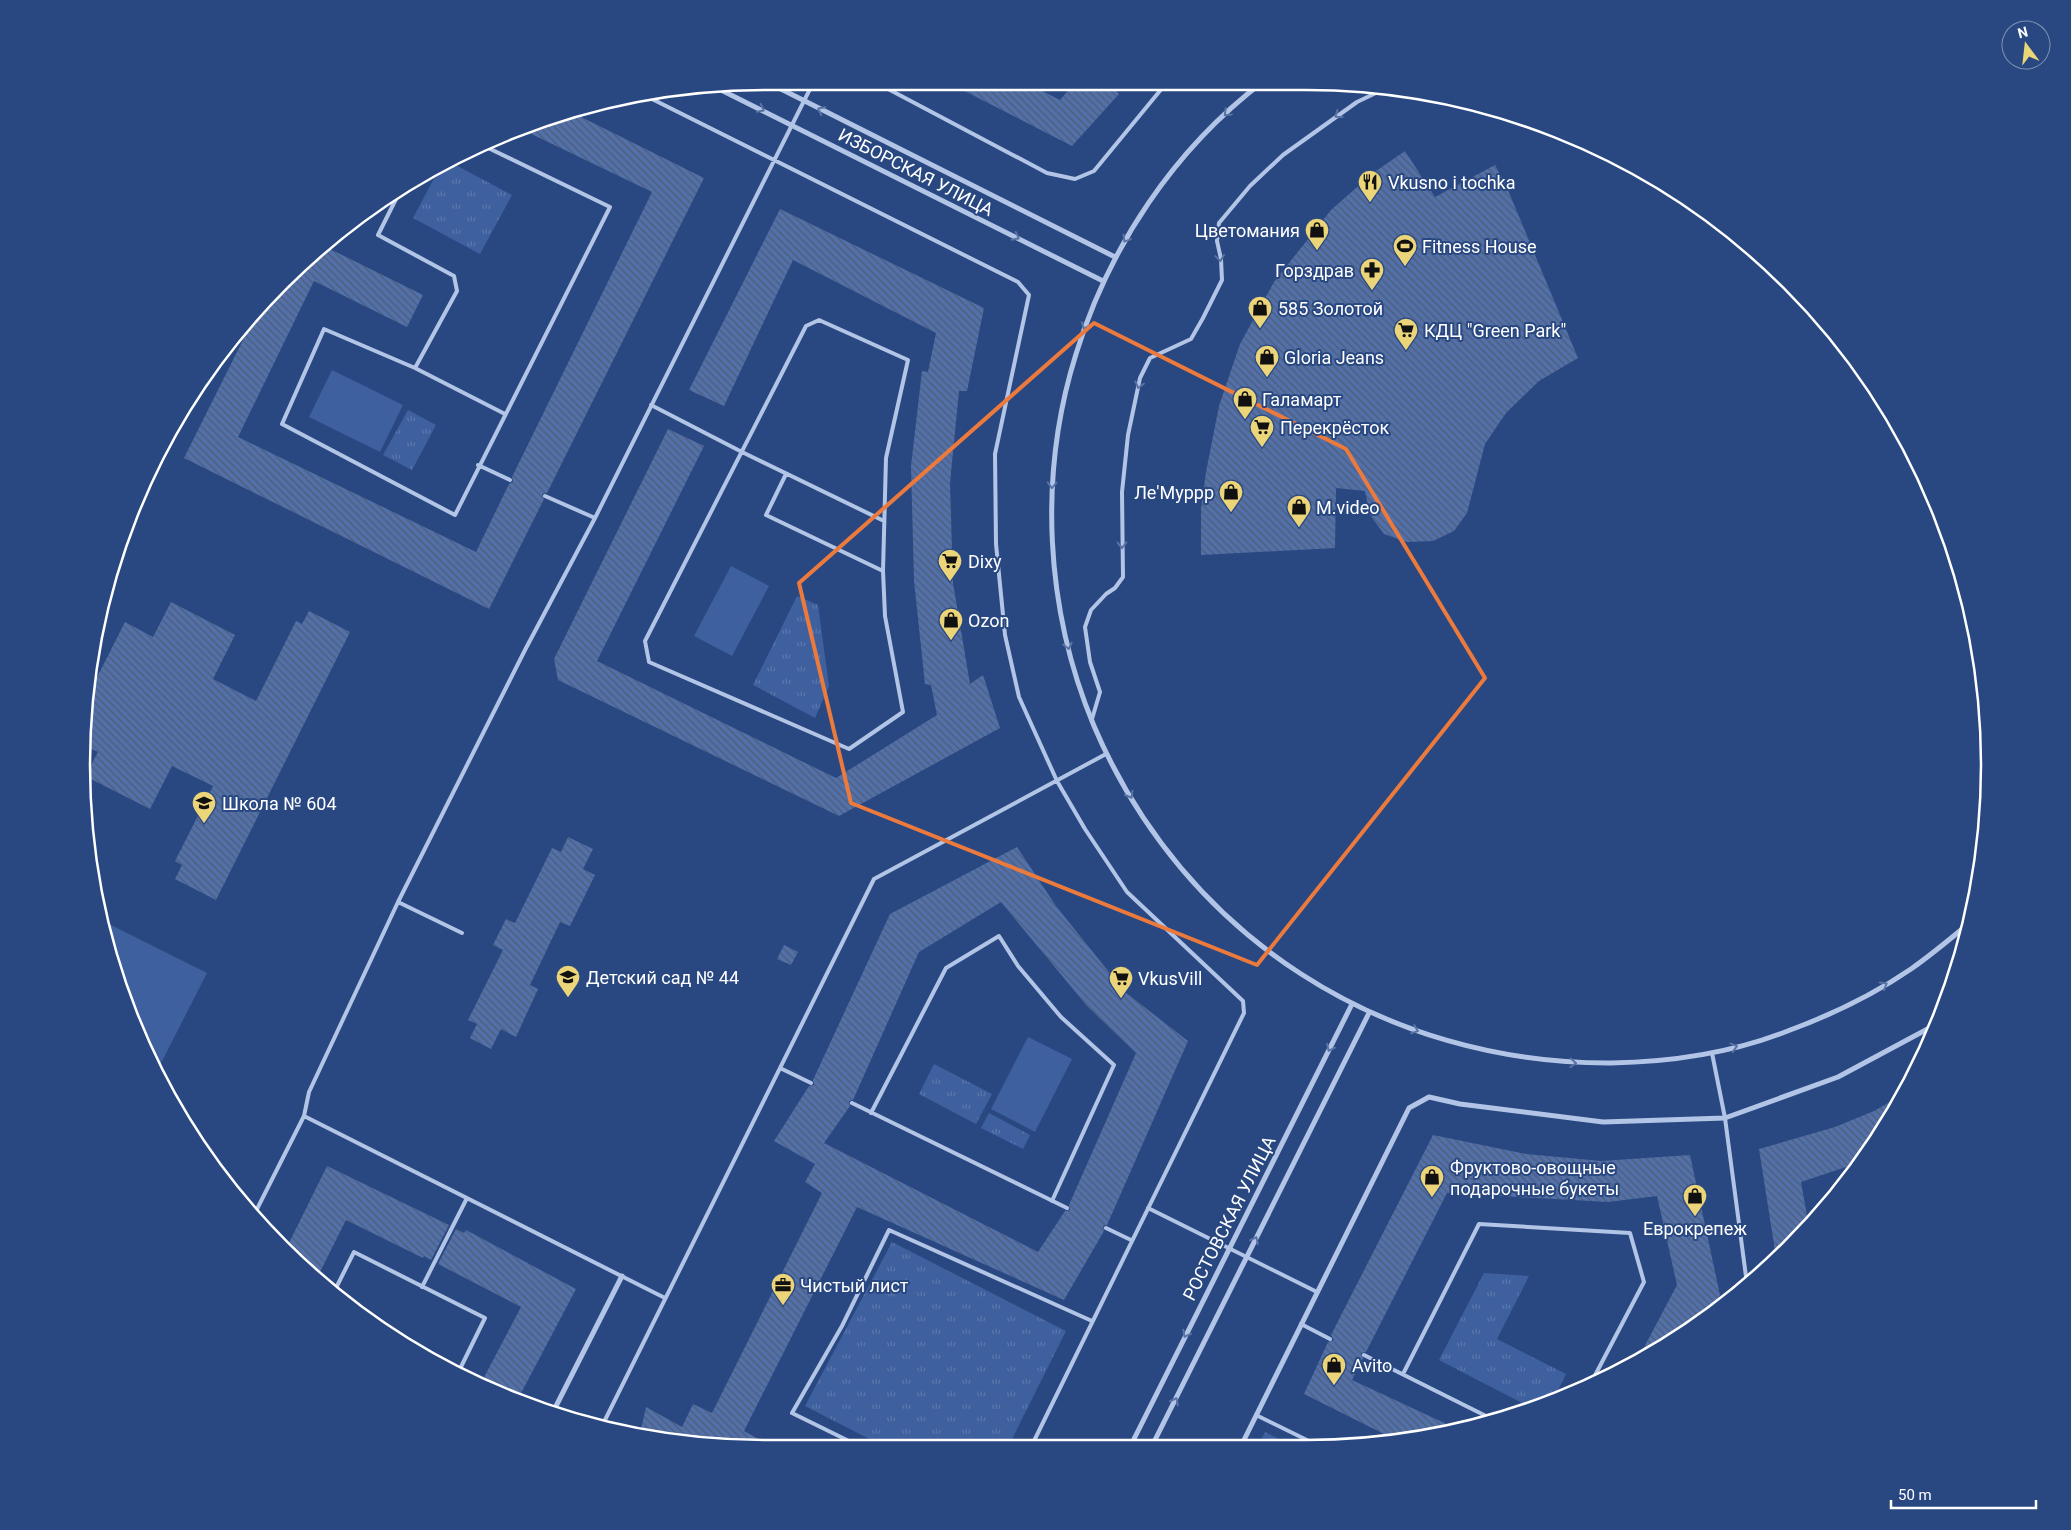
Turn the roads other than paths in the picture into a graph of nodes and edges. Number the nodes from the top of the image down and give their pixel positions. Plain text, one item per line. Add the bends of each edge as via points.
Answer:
1 (783, 90) edge
2 (809, 90) edge
3 (890, 90) edge
4 (1161, 90) edge
5 (1252, 90) edge
6 (723, 91) edge
7 (1374, 94) edge
8 (654, 100) edge
9 (803, 100) junction
10 (791, 124) junction
11 (490, 149) edge
12 (774, 159) junction
13 (396, 200) edge
14 (1115, 257) junction
15 (1103, 281) junction
16 (415, 368) junction
17 (651, 405) junction
18 (504, 414) junction
19 (742, 452) junction
20 (478, 465) junction
21 (786, 474) junction
22 (510, 480) dead end
23 (545, 496) dead end
24 (595, 518) junction
25 (884, 521) junction
26 (882, 570) junction
27 (1092, 720) junction
28 (1106, 754) junction
29 (1057, 781) junction
30 (398, 902) junction
31 (1960, 930) edge
32 (462, 934) dead end
33 (1352, 1004) junction
34 (1369, 1013) junction
35 (1927, 1029) edge
36 (1712, 1053) junction
37 (780, 1068) junction
38 (811, 1084) dead end
39 (852, 1103) dead end
40 (871, 1112) junction
41 (304, 1116) junction
42 (1725, 1118) junction
43 (467, 1198) junction
44 (1052, 1201) junction
45 (1067, 1208) dead end
46 (1148, 1208) junction
47 (257, 1209) edge
48 (1106, 1228) dead end
49 (1132, 1240) junction
50 (1229, 1248) junction
51 (1247, 1257) junction
52 (622, 1276) junction
53 (1746, 1276) edge
54 (337, 1286) edge
55 (422, 1286) junction
56 (1317, 1292) junction
57 (666, 1298) junction
58 (1092, 1321) junction
59 (1301, 1324) junction
60 (1330, 1339) dead end
61 (1364, 1355) dead end
62 (461, 1367) edge
63 (1403, 1374) junction
64 (1596, 1374) edge
65 (556, 1406) edge
66 (1256, 1415) junction
67 (1485, 1416) edge
68 (604, 1420) edge
69 (847, 1440) edge
70 (1034, 1440) edge
71 (1133, 1440) edge
72 (1155, 1440) edge
73 (1244, 1440) edge
74 (1307, 1440) edge

1 - 9 street, ИЗБОРСКАЯ УЛИЦА
2 - 9 lane
3 - 4 lane via 1047,173 1076,178 1094,171
5 -> 14 street via 1193,146 1150,200
6 -> 10 street, ИЗБОРСКАЯ УЛИЦА
7 -> 27 lane via 1357,102 1283,155 1250,186 1219,223 1217,241 1222,280 1213,299 1191,340 1150,358 1140,378 1128,435 1122,492 1123,577 1091,610 1085,627 1090,662 1100,692
8 - 12 lane
9 - 10 lane
14 -> 9 street, ИЗБОРСКАЯ УЛИЦА
10 - 12 lane
10 -> 15 street, ИЗБОРСКАЯ УЛИЦА
11 - 18 lane via 610,207
12 - 17 lane
12 - 29 lane via 1018,282 1028,295 995,454 996,544 1005,635 1019,697
13 - 16 lane via 378,235 454,276 457,291
14 - 15 street
15 -> 27 street via 1084,326 1059,420 1052,508 1060,615 1076,677
16 - 18 lane
16 - 20 lane via 324,329 282,424 454,515
17 - 19 lane
17 - 24 lane
18 - 20 lane
19 - 21 lane
19 - 25 lane via 806,326 819,320 908,360 886,458
19 - 26 lane via 645,641 649,662 849,749 903,712 885,616
20 - 22 lane
21 - 25 lane
21 - 26 lane via 766,515
23 - 24 lane
24 - 30 lane
25 - 26 lane
27 - 28 street
28 - 29 lane
28 -> 33 street via 1142,816 1184,873 1235,924 1291,968
29 - 37 lane via 874,879
29 - 46 lane via 1127,892 1243,1001 1244,1013
30 - 32 lane
30 - 41 lane via 309,1092
36 -> 31 street via 1781,1034 1848,1006 1910,970
33 - 34 street
33 -> 50 street, РОСТОВСКАЯ УЛИЦА
34 -> 36 street via 1434,1038 1502,1055 1572,1063 1634,1063
51 -> 34 street, РОСТОВСКАЯ УЛИЦА
35 - 42 street via 1838,1077
36 - 42 lane
37 - 38 lane
37 - 57 lane
39 - 40 lane
40 - 44 lane
40 - 44 lane via 946,968 998,936 1018,966 1062,1017 1114,1065
41 - 43 lane
41 - 47 lane
42 - 53 lane
42 - 56 street via 1603,1122 1460,1104 1429,1097 1409,1108
43 - 52 lane
43 - 55 lane
44 - 45 lane
46 - 49 lane
46 - 50 lane
48 - 49 lane
49 - 58 lane
50 - 51 lane
50 -> 71 street, РОСТОВСКАЯ УЛИЦА
51 - 56 lane
72 -> 51 street, РОСТОВСКАЯ УЛИЦА
52 - 57 lane
52 - 65 street
54 - 55 lane via 354,1252
55 - 62 lane via 485,1318
56 - 59 street
57 - 68 lane
58 - 69 lane via 889,1230 842,1326 792,1413
58 - 70 lane
59 - 60 lane
59 - 66 street
61 - 63 lane
63 - 64 lane via 1479,1224 1630,1233 1644,1282
63 - 67 lane
66 - 73 street
66 - 74 lane

